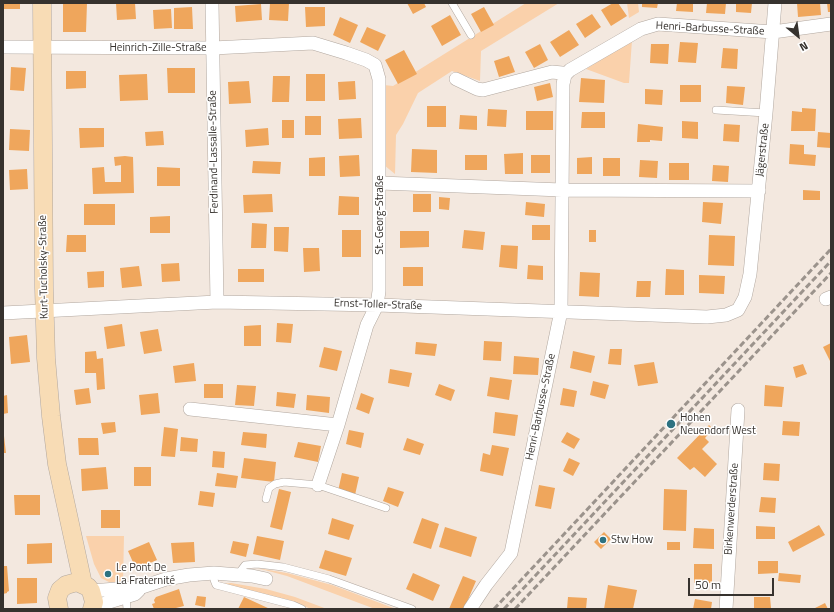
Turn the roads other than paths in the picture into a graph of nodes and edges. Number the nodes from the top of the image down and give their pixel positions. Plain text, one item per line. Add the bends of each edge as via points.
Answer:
1 (42, 3) edge
2 (212, 3) edge
3 (452, 3) edge
4 (775, 3) edge
5 (831, 24) edge
6 (773, 32) junction
7 (471, 35) dead end
8 (313, 43) joint
9 (3, 47) edge
10 (42, 47) junction
11 (213, 48) junction
12 (565, 76) junction
13 (456, 78) dead end
14 (716, 110) dead end
15 (766, 113) junction
16 (380, 183) junction
17 (562, 190) junction
18 (759, 191) junction
19 (745, 297) joint
20 (217, 302) junction
21 (377, 305) junction
22 (45, 311) junction
23 (561, 311) junction
24 (3, 313) edge
25 (190, 410) dead end
26 (738, 410) dead end
27 (338, 425) junction
28 (318, 485) junction
29 (266, 499) dead end
30 (386, 508) dead end
31 (214, 573) junction
32 (238, 575) junction
33 (266, 579) dead end
34 (142, 587) junction
35 (85, 595) edge
36 (127, 603) edge
37 (57, 608) edge
38 (302, 609) edge
39 (412, 609) edge
40 (470, 609) edge
41 (726, 609) edge

1 - 10 main road, Kurt-Tucholsky-Straße
2 - 11 street, Ferdinand-Lassalle-Straße
3 - 7 lane
4 - 6 street, Jägerstraße
5 - 6 street, Henri-Barbusse-Straße
6 - 12 street, Henri-Barbusse-Straße via 658,24 641,29 570,70
6 - 15 street, Jägerstraße
8 - 11 street, Heinrich-Zille-Straße
8 - 16 street, St.-Georg-Straße via 366,60 375,66 379,79
9 - 10 street, Heinrich-Zille-Straße
10 - 11 street, Heinrich-Zille-Straße
10 - 22 main road, Kurt-Tucholsky-Straße
11 - 20 street, Ferdinand-Lassalle-Straße
12 - 13 street via 552,72 483,90
12 - 17 street, Henri-Barbusse-Straße
14 - 15 lane
15 - 18 street, Jägerstraße
16 - 17 street
16 - 21 street, St.-Georg-Straße
17 - 18 street
17 - 23 street, Henri-Barbusse-Straße
18 - 19 street, Jägerstraße
19 - 23 street, Ernst-Toller-Straße via 738,310 726,315 707,317
20 - 21 street, Ernst-Toller-Straße
20 - 22 street, Ernst-Toller-Straße
21 - 23 street, Ernst-Toller-Straße
21 - 27 street, St.-Georg-Straße via 367,325
22 - 24 street, Ernst-Toller-Straße
22 - 35 main road, Kurt-Tucholsky-Straße via 53,438
23 - 40 street, Henri-Barbusse-Straße via 511,553
25 - 27 street
26 - 41 street, Birkenwerderstraße
27 - 28 street, St.-Georg-Straße
28 - 29 lane via 284,482 275,484 269,488
28 - 30 lane
31 - 32 street
31 - 34 street via 189,574
31 - 38 lane via 216,585
32 - 33 street
32 - 39 lane via 245,565 283,567 328,579
34 - 35 street
34 - 36 street
35 - 36 street
35 - 37 main road via 63,587 58,594

